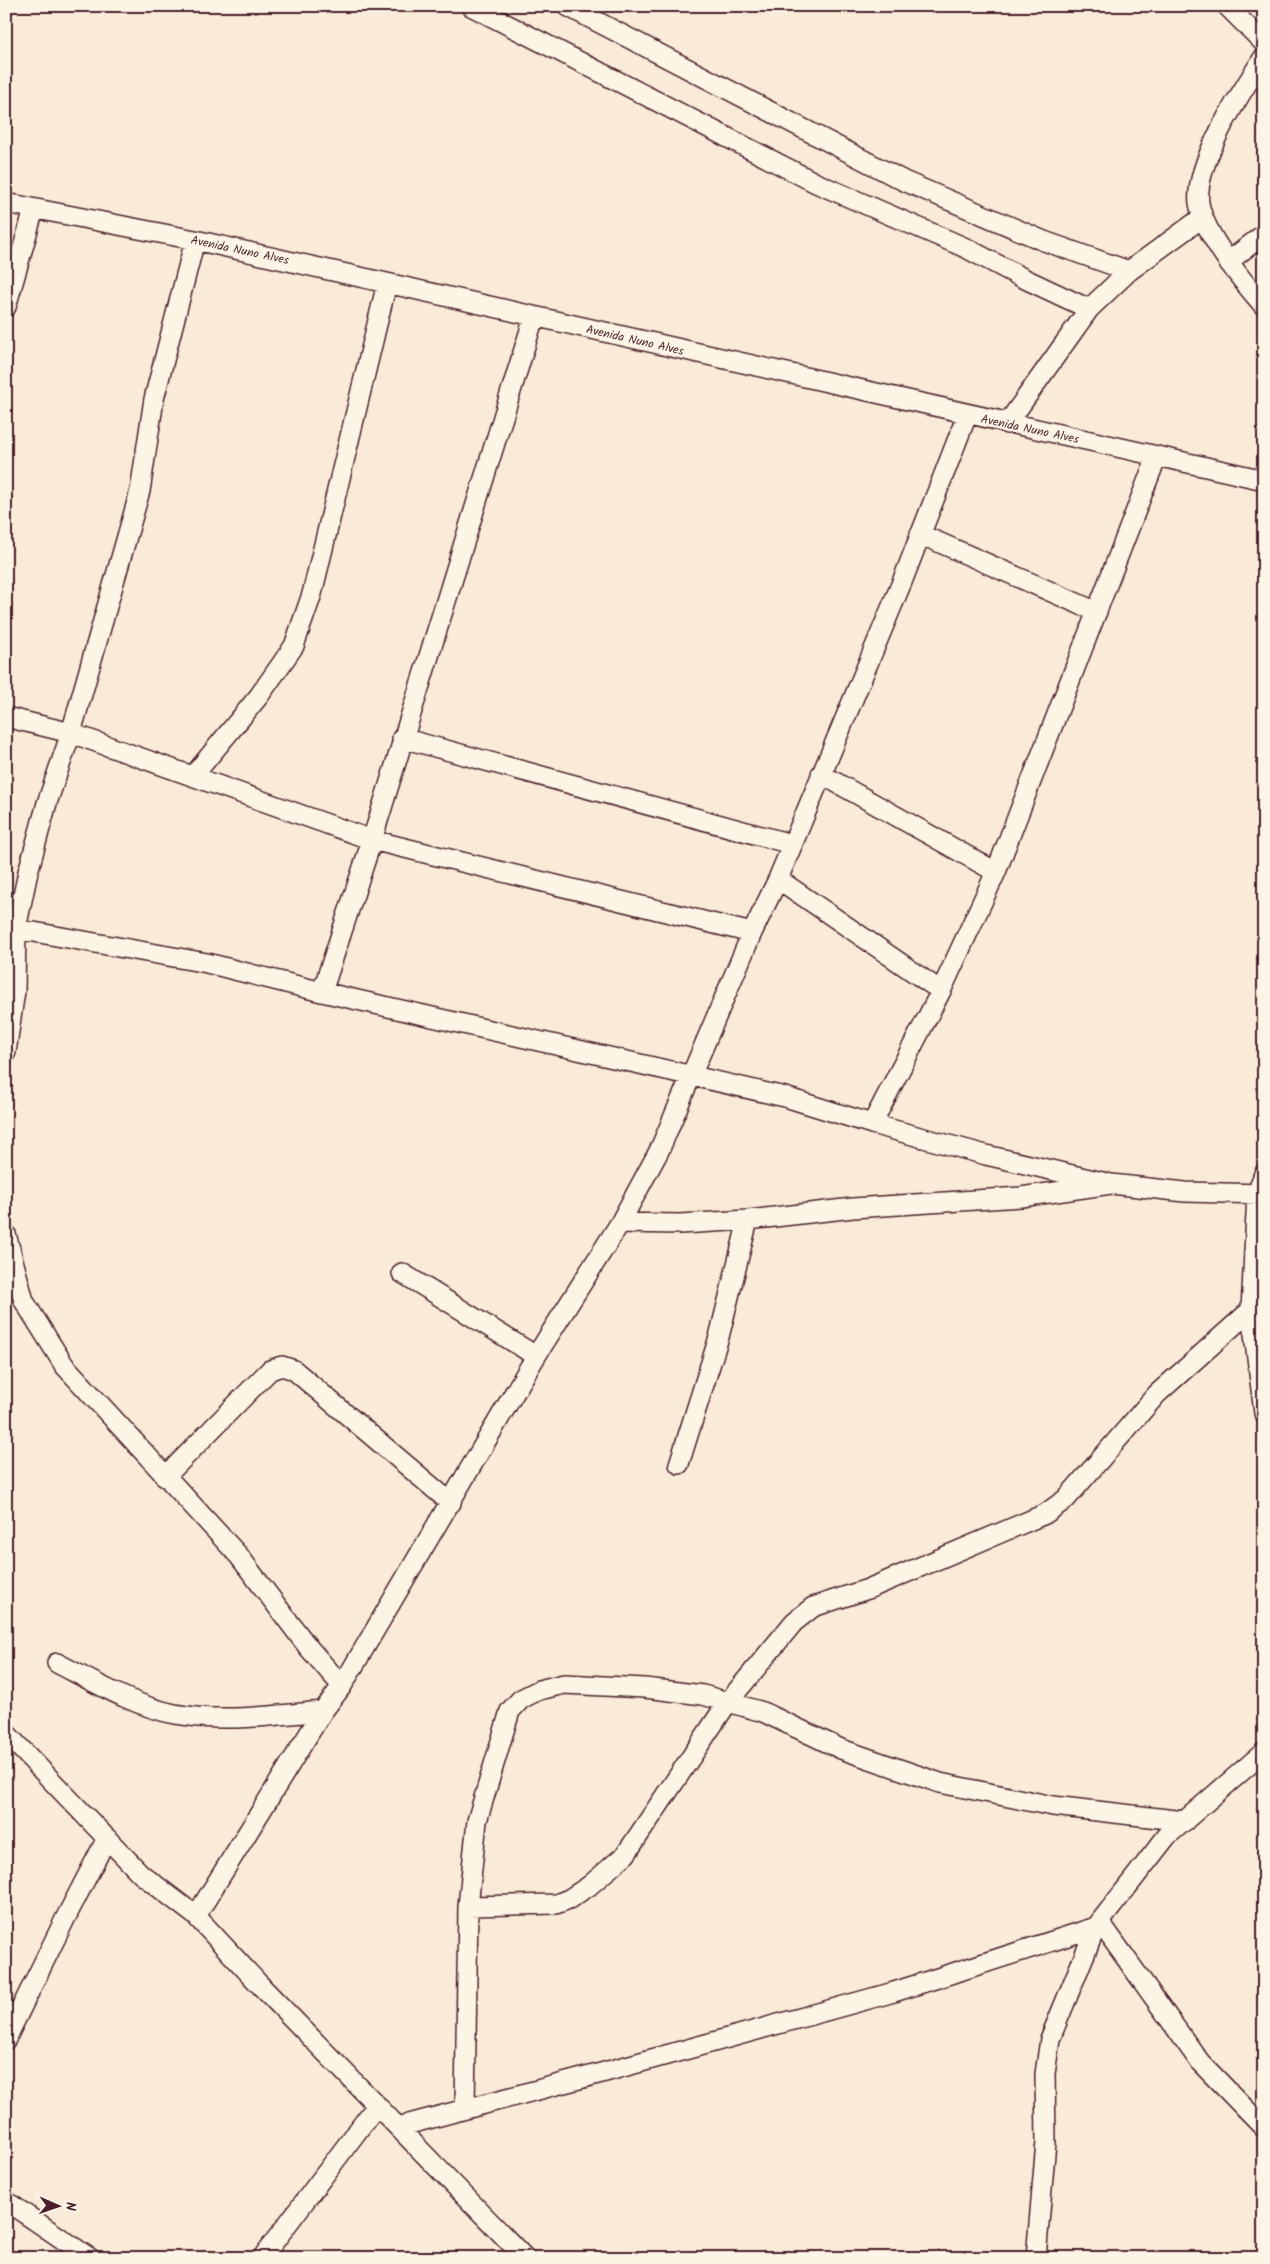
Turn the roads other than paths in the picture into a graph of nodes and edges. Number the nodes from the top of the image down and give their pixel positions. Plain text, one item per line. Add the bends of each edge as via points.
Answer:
1 (471, 6) edge
2 (567, 6) edge
3 (1228, 6) edge
4 (1264, 43) edge
5 (1264, 57) edge
6 (6, 203) edge
7 (34, 209) junction
8 (1202, 216) junction
9 (1264, 234) edge
10 (195, 240) junction
11 (1228, 262) junction
12 (1129, 271) junction
13 (387, 283) junction
14 (1264, 306) edge
15 (6, 307) edge
16 (1089, 309) junction
17 (534, 317) junction
18 (967, 415) junction
19 (1007, 424) junction
20 (1157, 456) junction
21 (1264, 480) edge
22 (920, 534) junction
23 (1097, 612) junction
24 (6, 717) edge
25 (71, 733) junction
26 (402, 738) junction
27 (821, 774) junction
28 (193, 776) junction
29 (372, 840) junction
30 (791, 844) junction
31 (996, 872) junction
32 (778, 879) junction
33 (11, 928) edge
34 (752, 933) junction
35 (941, 991) junction
36 (322, 992) junction
37 (7, 1049) edge
38 (692, 1077) junction
39 (872, 1124) junction
40 (1264, 1174) edge
41 (1111, 1184) junction
42 (1260, 1194) edge
43 (748, 1220) junction
44 (620, 1223) junction
45 (6, 1234) edge
46 (402, 1273) dead end
47 (1251, 1310) junction
48 (536, 1356) junction
49 (1264, 1413) edge
50 (679, 1464) dead end
51 (165, 1477) junction
52 (451, 1503) junction
53 (57, 1663) dead end
54 (342, 1686) junction
55 (728, 1702) junction
56 (324, 1711) junction
57 (6, 1733) edge
58 (1264, 1752) edge
59 (1185, 1821) junction
60 (107, 1838) junction
61 (468, 1906) junction
62 (196, 1916) junction
63 (1098, 1925) junction
64 (7, 2037) edge
65 (377, 2105) junction
66 (465, 2108) junction
67 (1259, 2120) edge
68 (398, 2127) junction
69 (6, 2201) edge
70 (90, 2258) edge
71 (262, 2258) edge
72 (526, 2258) edge
73 (1036, 2258) edge

1 - 16 street via 816,183 966,248
2 - 12 street via 904,182 1044,241
3 - 4 street
5 - 8 street via 1241,93 1200,178
6 - 7 street, Avenida Nuno Alves
7 - 10 street, Avenida Nuno Alves
7 - 15 street
8 - 11 street
8 - 12 street
9 - 11 street
10 - 13 street, Avenida Nuno Alves
10 - 25 street via 154,399 140,491
11 - 14 street
12 - 16 street
13 - 17 street, Avenida Nuno Alves
13 - 28 street via 312,594 294,646 259,696
16 - 19 street
17 - 18 street, Avenida Nuno Alves
17 - 26 street
18 - 19 street, Avenida Nuno Alves
18 - 22 street
19 - 20 street, Avenida Nuno Alves
20 - 21 street, Avenida Nuno Alves
20 - 23 street
22 - 23 street
22 - 27 street
23 - 31 street
24 - 25 street
25 - 28 street
25 - 33 street
26 - 29 street
26 - 30 street
27 - 30 street
27 - 31 street
28 - 29 street
29 - 34 street
29 - 36 street
30 - 32 street
31 - 35 street
32 - 34 street
32 - 35 street
33 - 36 street via 207,963
33 - 37 street via 15,991
34 - 38 street
35 - 39 street
36 - 38 street
38 - 39 street via 785,1097
38 - 44 street via 659,1151
39 - 41 street
40 - 42 street
41 - 42 street via 1185,1192
41 - 43 street via 1021,1197 853,1208
42 - 47 street
43 - 44 street
43 - 50 street via 720,1337
44 - 48 street
45 - 51 street via 24,1301 64,1365
46 - 48 street
47 - 49 street
47 - 55 street via 1157,1394 1066,1499 1045,1514 868,1589 814,1607 788,1628
48 - 52 street
51 - 52 street via 270,1370 282,1366 294,1370
51 - 54 street via 239,1556
52 - 54 street
53 - 56 street via 119,1695 174,1714 217,1718
54 - 56 street
55 - 59 street via 763,1712 841,1749 940,1783 1053,1806
55 - 61 street via 626,1854 589,1886 556,1904
55 - 61 street via 703,1695 645,1688 564,1684 539,1690 521,1699 510,1711 477,1821
56 - 62 street
57 - 60 street
58 - 59 street
59 - 63 street via 1167,1836
60 - 62 street via 142,1874
60 - 64 street
61 - 66 street
62 - 65 street
63 - 66 street via 894,1992 594,2076
63 - 67 street via 1200,2062
63 - 73 street via 1050,2040 1045,2074 1046,2142
65 - 68 street
65 - 71 street
66 - 68 street
68 - 72 street
69 - 70 street

